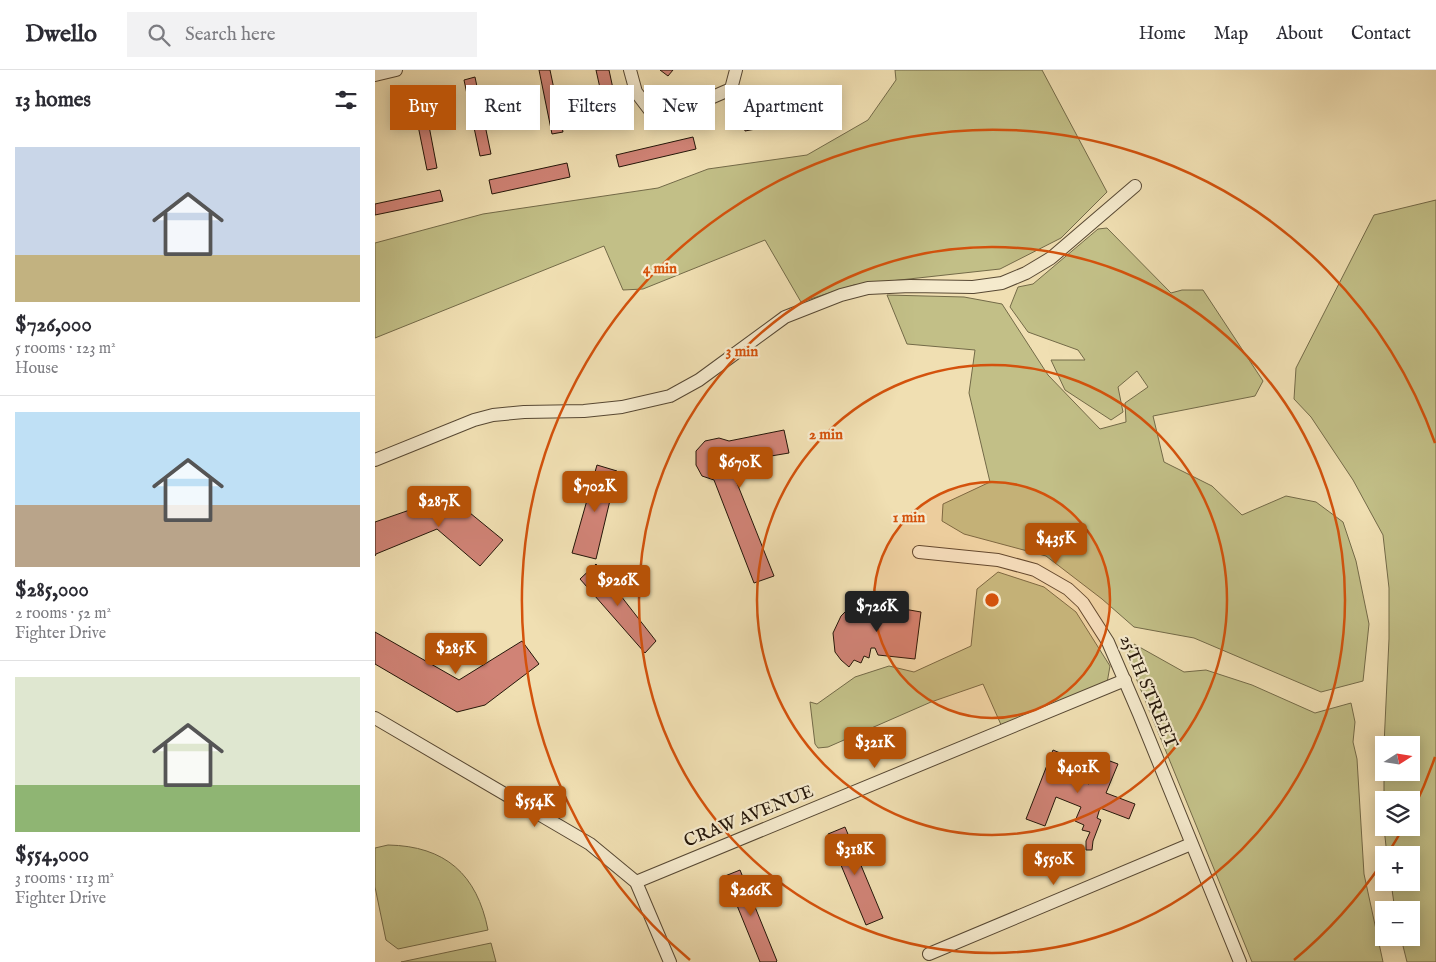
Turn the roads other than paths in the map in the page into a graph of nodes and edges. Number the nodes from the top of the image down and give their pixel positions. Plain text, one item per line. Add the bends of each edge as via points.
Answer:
1 (396, 70) edge
2 (630, 70) edge
3 (736, 70) edge
4 (375, 75) edge
5 (1135, 186) dead end
6 (375, 460) edge
7 (919, 552) dead end
8 (1125, 680) junction
9 (375, 718) edge
10 (1191, 844) junction
11 (636, 882) junction
12 (929, 954) dead end
13 (670, 962) edge
14 (1240, 962) edge

1 - 4 street
2 - 3 street via 637,92 652,113 683,110 731,90
5 - 6 street via 1051,258 1002,282 973,287 877,288 841,294 785,317 699,380 670,396 615,408 493,415
7 - 8 street, 25TH STREET via 998,560 1035,570 1052,579 1083,603 1108,642
8 - 10 street, 25TH STREET
8 - 11 street, CRAW AVENUE
9 - 11 street via 590,844
10 - 12 street
10 - 14 street, 25TH STREET
11 - 13 street

